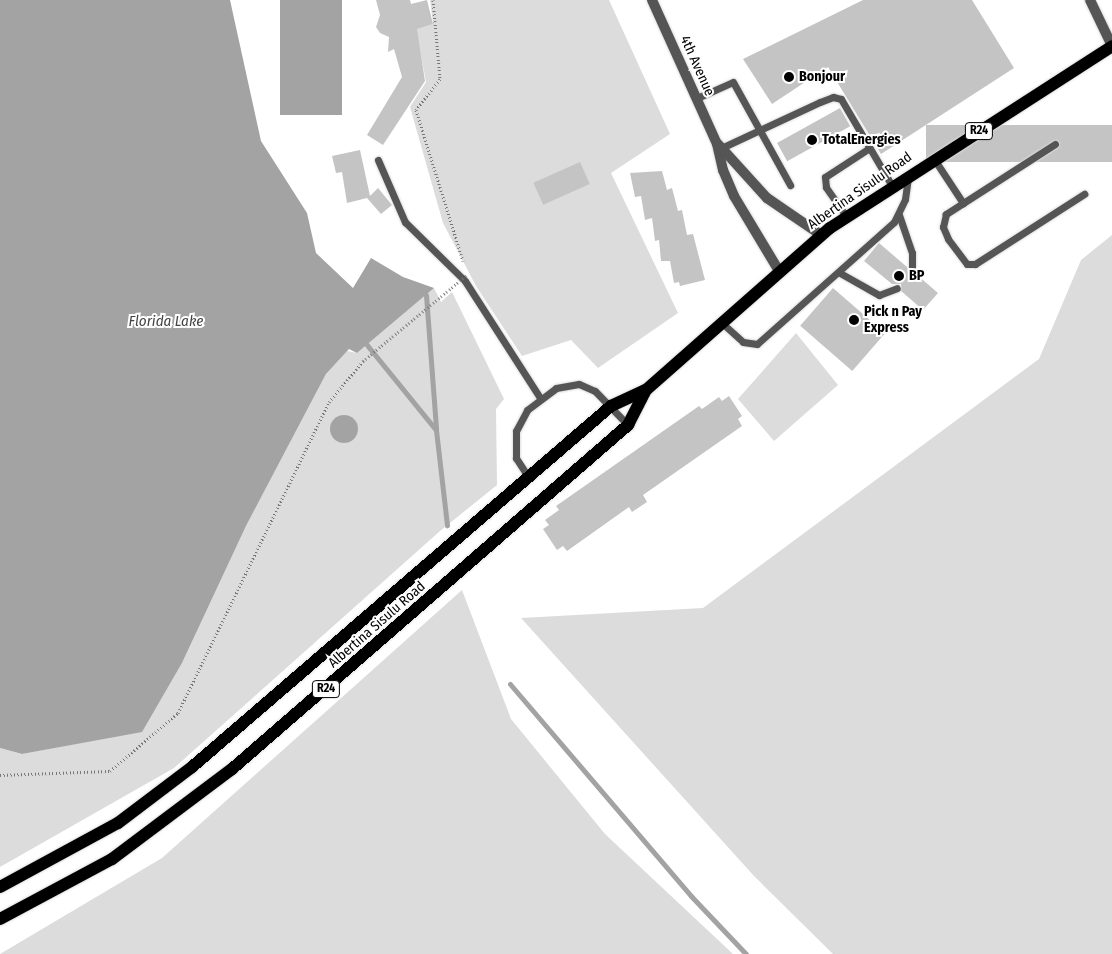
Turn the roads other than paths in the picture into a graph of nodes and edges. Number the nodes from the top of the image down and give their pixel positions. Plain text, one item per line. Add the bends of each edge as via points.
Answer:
1 (652, 0) edge
2 (1090, 0) edge
3 (1112, 46) edge
4 (697, 98) junction
5 (759, 130) junction
6 (1055, 144) dead end
7 (719, 147) junction
8 (868, 149) junction
9 (934, 159) junction
10 (378, 160) dead end
11 (908, 175) junction
12 (790, 185) dead end
13 (892, 186) junction
14 (1084, 194) dead end
15 (963, 202) junction
16 (846, 216) junction
17 (899, 216) junction
18 (821, 235) junction
19 (779, 271) junction
20 (912, 271) dead end
21 (840, 273) junction
22 (896, 288) dead end
23 (722, 322) junction
24 (646, 390) junction
25 (540, 398) junction
26 (611, 406) junction
27 (628, 425) junction
28 (530, 478) junction
29 (0, 886) edge
30 (0, 919) edge

1 - 4 street, 4th Avenue
2 - 3 street
3 - 9 main road, Albertina Sisulu Road / R24
4 - 5 lane via 733,82
4 - 7 street, 4th Avenue
5 - 7 lane
5 - 8 lane via 833,97 841,99 862,131
5 - 12 lane
6 - 15 lane
7 - 18 street, 4th Avenue via 766,198
7 - 19 street, 4th Avenue via 734,196
8 - 13 lane
8 - 16 lane via 825,177 826,187
9 - 11 main road, Albertina Sisulu Road / R24
9 - 15 lane
10 - 25 lane via 405,222 465,281
11 - 13 main road, Albertina Sisulu Road / R24
11 - 17 lane
13 - 16 main road, Albertina Sisulu Road / R24
14 - 15 lane via 971,264 967,264 953,246 943,226 946,214
16 - 18 main road, Albertina Sisulu Road / R24
17 - 20 lane via 912,253
17 - 21 lane
18 - 19 main road, Albertina Sisulu Road / R24
19 - 23 main road, Albertina Sisulu Road / R24
21 - 22 lane via 879,295
21 - 23 lane via 757,344 742,342
23 - 24 main road, Albertina Sisulu Road / R24
24 - 26 main road, Albertina Sisulu Road / R24
24 - 27 main road, Albertina Sisulu Road / R24
25 - 26 lane via 556,388 580,384 595,391
25 - 28 lane via 520,420 515,441 516,458
26 - 27 lane
26 - 28 main road, Albertina Sisulu Road / R24
27 - 30 main road, Albertina Sisulu Road / R24 via 320,694 166,821 112,859
28 - 29 main road, Albertina Sisulu Road / R24 via 192,767 118,823

